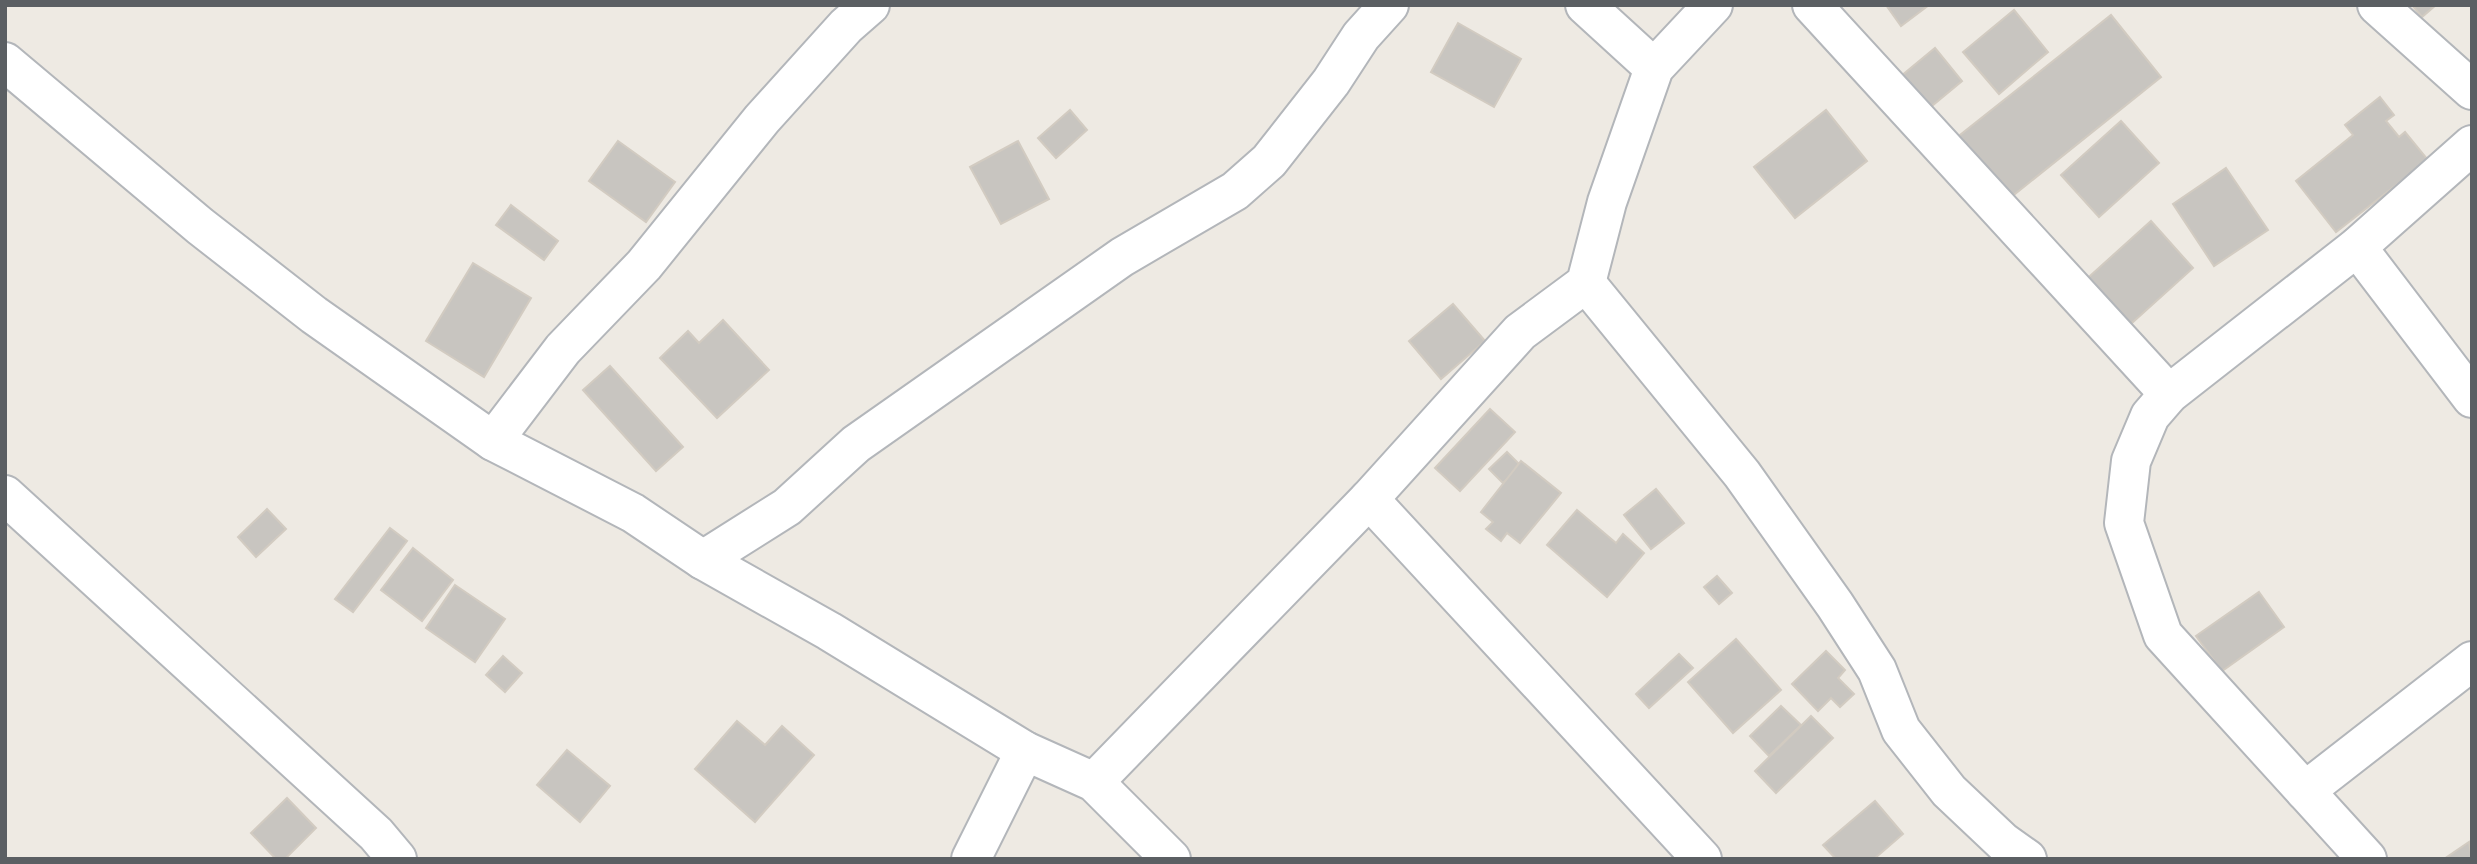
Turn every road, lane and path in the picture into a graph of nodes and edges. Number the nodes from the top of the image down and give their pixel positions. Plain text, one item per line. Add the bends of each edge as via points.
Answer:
1 (870, 5) edge
2 (1389, 5) edge
3 (1586, 5) edge
4 (1713, 5) edge
5 (1812, 5) edge
6 (2377, 5) edge
7 (5, 62) edge
8 (1654, 68) junction
9 (2472, 90) edge
10 (2472, 145) edge
11 (2357, 247) junction
12 (1586, 283) junction
13 (2169, 394) junction
14 (2472, 398) edge
15 (493, 441) junction
16 (5, 495) edge
17 (1369, 499) junction
18 (703, 560) junction
19 (2472, 661) edge
20 (1025, 751) junction
21 (1094, 782) junction
22 (2305, 791) junction
23 (397, 859) edge
24 (971, 859) edge
25 (1171, 859) edge
26 (1702, 859) edge
27 (2027, 859) edge
28 (2367, 859) edge

1 - 15 street via 762,119 644,265 564,349
2 - 18 street via 1269,161 1236,191 1122,257 856,444 787,507
3 - 8 street
4 - 8 street
5 - 13 street
6 - 9 street
7 - 15 street via 303,307
8 - 12 street via 1607,202
10 - 11 street
11 - 13 street
11 - 14 street
12 - 17 street via 1520,332
12 - 27 street via 1742,474 1827,594 1877,670 1900,730 1949,791
13 - 22 street via 2150,416 2132,461 2124,523 2163,635
15 - 18 street via 632,513
16 - 23 street via 376,834
17 - 21 street
17 - 26 street
18 - 20 street
19 - 22 street
20 - 21 street
20 - 24 street
21 - 25 street
22 - 28 street

